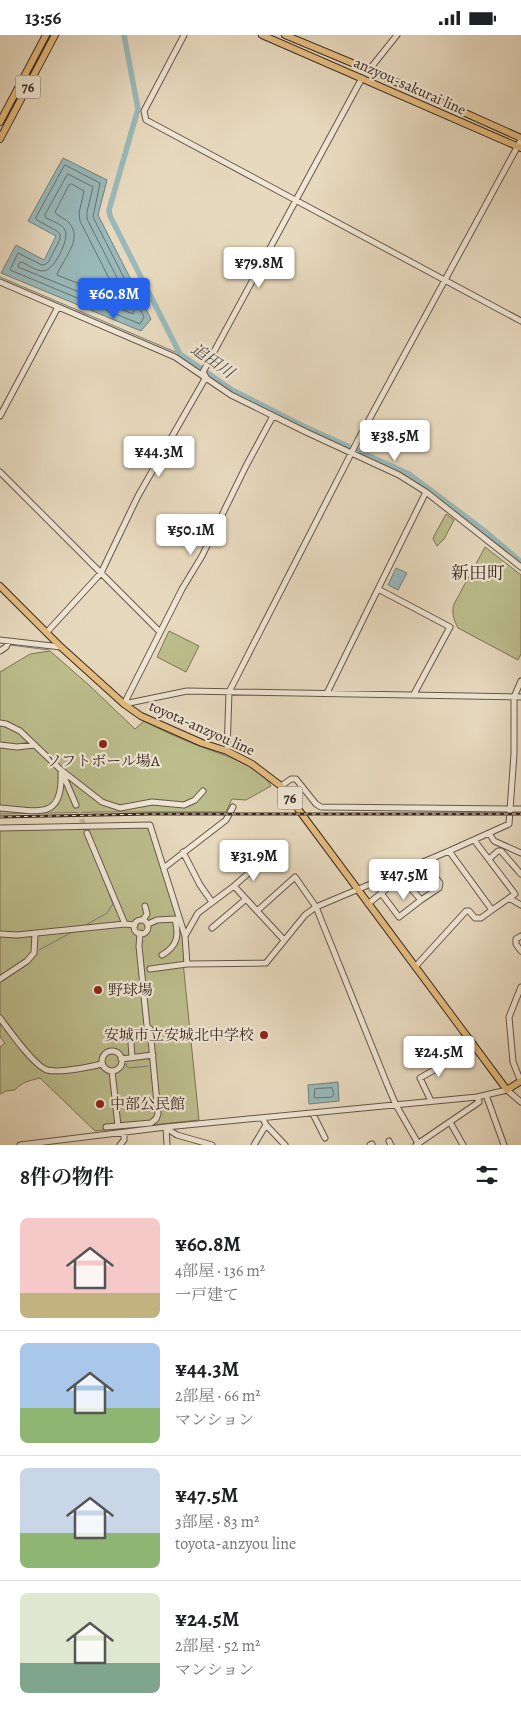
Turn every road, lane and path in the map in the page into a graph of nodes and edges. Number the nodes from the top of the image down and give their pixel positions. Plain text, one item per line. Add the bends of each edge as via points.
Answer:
1 (46, 35) edge
2 (55, 35) edge
3 (184, 35) edge
4 (262, 35) edge
5 (285, 35) edge
6 (397, 35) edge
7 (369, 70) junction
8 (362, 77) junction
9 (0, 122) edge
10 (0, 139) edge
11 (521, 139) edge
12 (519, 147) edge
13 (296, 201) junction
14 (444, 280) junction
15 (0, 282) edge
16 (58, 307) junction
17 (521, 321) edge
18 (205, 372) junction
19 (0, 415) edge
20 (273, 416) junction
21 (353, 450) junction
22 (0, 472) edge
23 (426, 492) junction
24 (521, 567) edge
25 (101, 573) junction
26 (0, 586) edge
27 (378, 589) junction
28 (47, 632) junction
29 (160, 632) junction
30 (0, 640) edge
31 (9, 641) junction
32 (61, 647) junction
33 (0, 651) edge
34 (521, 681) edge
35 (229, 692) junction
36 (327, 693) junction
37 (414, 694) junction
38 (514, 697) junction
39 (521, 697) edge
40 (124, 704) junction
41 (0, 723) edge
42 (0, 745) edge
43 (34, 745) junction
44 (521, 749) edge
45 (227, 751) junction
46 (514, 751) junction
47 (521, 754) edge
48 (61, 770) junction
49 (281, 786) junction
50 (203, 791) dead end
51 (76, 805) tunnel mouth
52 (233, 807) dead end
53 (0, 808) edge
54 (510, 808) junction
55 (521, 809) edge
56 (0, 829) edge
57 (87, 833) tunnel mouth
58 (489, 833) junction
59 (474, 841) junction
60 (449, 851) junction
61 (183, 852) junction
62 (521, 853) edge
63 (489, 859) junction
64 (424, 862) junction
65 (260, 863) dead end
66 (164, 867) junction
67 (401, 874) junction
68 (521, 874) edge
69 (234, 885) junction
70 (357, 889) junction
71 (521, 890) edge
72 (381, 893) junction
73 (515, 894) junction
74 (509, 898) junction
75 (246, 899) junction
76 (420, 900) junction
77 (212, 902) junction
78 (368, 904) junction
79 (521, 905) edge
80 (145, 906) dead end
81 (316, 907) junction
82 (492, 909) junction
83 (257, 911) junction
84 (145, 922) junction
85 (125, 924) junction
86 (135, 925) junction
87 (212, 928) dead end
88 (140, 933) junction
89 (0, 934) edge
90 (35, 934) junction
91 (185, 936) junction
92 (521, 936) edge
93 (284, 940) junction
94 (521, 951) edge
95 (162, 955) dead end
96 (187, 964) junction
97 (415, 967) junction
98 (150, 969) dead end
99 (0, 979) edge
100 (521, 987) edge
101 (0, 1018) edge
102 (131, 1043) dead end
103 (153, 1055) junction
104 (132, 1057) junction
105 (455, 1058) dead end
106 (122, 1059) junction
107 (102, 1064) junction
108 (112, 1071) junction
109 (521, 1081) edge
110 (507, 1090) junction
111 (486, 1095) junction
112 (477, 1097) junction
113 (430, 1101) junction
114 (521, 1102) edge
115 (396, 1105) junction
116 (313, 1114) junction
117 (263, 1119) junction
118 (450, 1122) junction
119 (266, 1125) junction
120 (118, 1126) junction
121 (106, 1127) dead end
122 (166, 1127) junction
123 (124, 1133) junction
124 (324, 1138) dead end
125 (20, 1145) edge
126 (120, 1145) edge
127 (167, 1145) edge
128 (212, 1145) edge
129 (254, 1145) edge
130 (285, 1145) edge
131 (418, 1145) edge
132 (463, 1145) edge
133 (504, 1145) edge

1 - 9 main road, 76
2 - 10 main road, 76
3 - 13 street via 144,111 146,120
4 - 8 main road, anzyou-sakurai line
5 - 7 main road, anzyou-sakurai line
6 - 7 street
7 - 11 main road, anzyou-sakurai line
8 - 12 main road, anzyou-sakurai line
8 - 13 street
11 - 12 street
12 - 14 street
13 - 14 street
13 - 18 street
14 - 17 street
14 - 21 street
15 - 16 street
16 - 18 street via 163,349
16 - 19 street
18 - 20 street via 231,395
18 - 25 street via 138,496
20 - 21 street
20 - 29 street
21 - 23 street
21 - 35 street
22 - 25 street
23 - 24 street via 495,542
23 - 27 street
25 - 28 street
25 - 29 street
26 - 28 main road, toyota-anzyou line / 76
27 - 36 street
27 - 37 street via 450,627
28 - 32 main road, toyota-anzyou line / 76
29 - 40 street
30 - 31 street
31 - 32 street
31 - 33 street
32 - 40 main road, toyota-anzyou line / 76
34 - 38 street
35 - 36 street
35 - 40 street via 187,691
35 - 45 street
36 - 37 street
37 - 38 street
38 - 39 street
38 - 46 street
40 - 45 main road, toyota-anzyou line / 76 via 141,716
41 - 43 street via 20,731
42 - 43 street
43 - 48 street
44 - 46 street
45 - 49 main road, toyota-anzyou line / 76 via 252,764
46 - 47 street
46 - 54 street
48 - 50 street via 98,800 115,807 152,802 184,805 196,800
48 - 51 street
48 - 53 street via 59,797 52,807 41,810
49 - 54 street via 296,779 321,807
49 - 70 main road, toyota-anzyou line / 76
52 - 61 street via 226,820
54 - 55 street
54 - 58 street via 509,824
56 - 66 street via 150,825
57 - 85 street
58 - 59 street
58 - 62 street via 494,841
59 - 60 street
59 - 63 street
60 - 64 street
60 - 82 street
61 - 66 street
61 - 77 street
63 - 68 street via 501,851
63 - 73 street
64 - 67 street
64 - 76 street via 440,883 439,888
65 - 69 street
66 - 91 street
67 - 70 street
67 - 72 street
67 - 76 street
69 - 75 street
69 - 77 street
70 - 78 main road, toyota-anzyou line / 76
70 - 81 street
71 - 73 street
72 - 76 street via 399,917
72 - 78 street
73 - 74 street
74 - 79 street
74 - 82 street
75 - 83 street
75 - 87 street
77 - 91 street via 198,913
78 - 97 main road, toyota-anzyou line / 76
80 - 84 street
81 - 83 street via 295,877
81 - 93 street
81 - 115 street
82 - 97 street via 481,918 475,918 466,911
83 - 93 street
84 - 86 street via 139,921
84 - 88 street via 147,931
84 - 95 street via 175,919 177,940
85 - 86 street
85 - 90 street
86 - 88 street
88 - 103 street via 147,1026
89 - 90 street
90 - 99 street via 34,953 28,961
91 - 96 street
92 - 94 street via 516,939 516,944
93 - 96 street via 266,963
96 - 98 street
97 - 110 main road, toyota-anzyou line / 76
100 - 109 street via 509,1017 513,1062
101 - 107 street via 44,1069
102 - 104 street
103 - 104 street
103 - 120 street via 158,1117 151,1123
104 - 106 street
105 - 113 street via 420,1078
106 - 107 street via 118,1053 108,1052
106 - 108 street via 119,1068
107 - 108 street via 106,1070
108 - 120 street
109 - 110 main road
110 - 111 street
110 - 114 street
111 - 112 street
111 - 133 street
112 - 113 street
112 - 118 street via 479,1103
113 - 115 street
115 - 116 street
115 - 131 street
116 - 117 street
116 - 124 street
117 - 119 street
117 - 122 street
118 - 131 street
118 - 132 street
119 - 129 street
119 - 130 street
120 - 121 street
122 - 123 street
122 - 127 street
122 - 128 street via 177,1135
123 - 125 street
123 - 126 street

